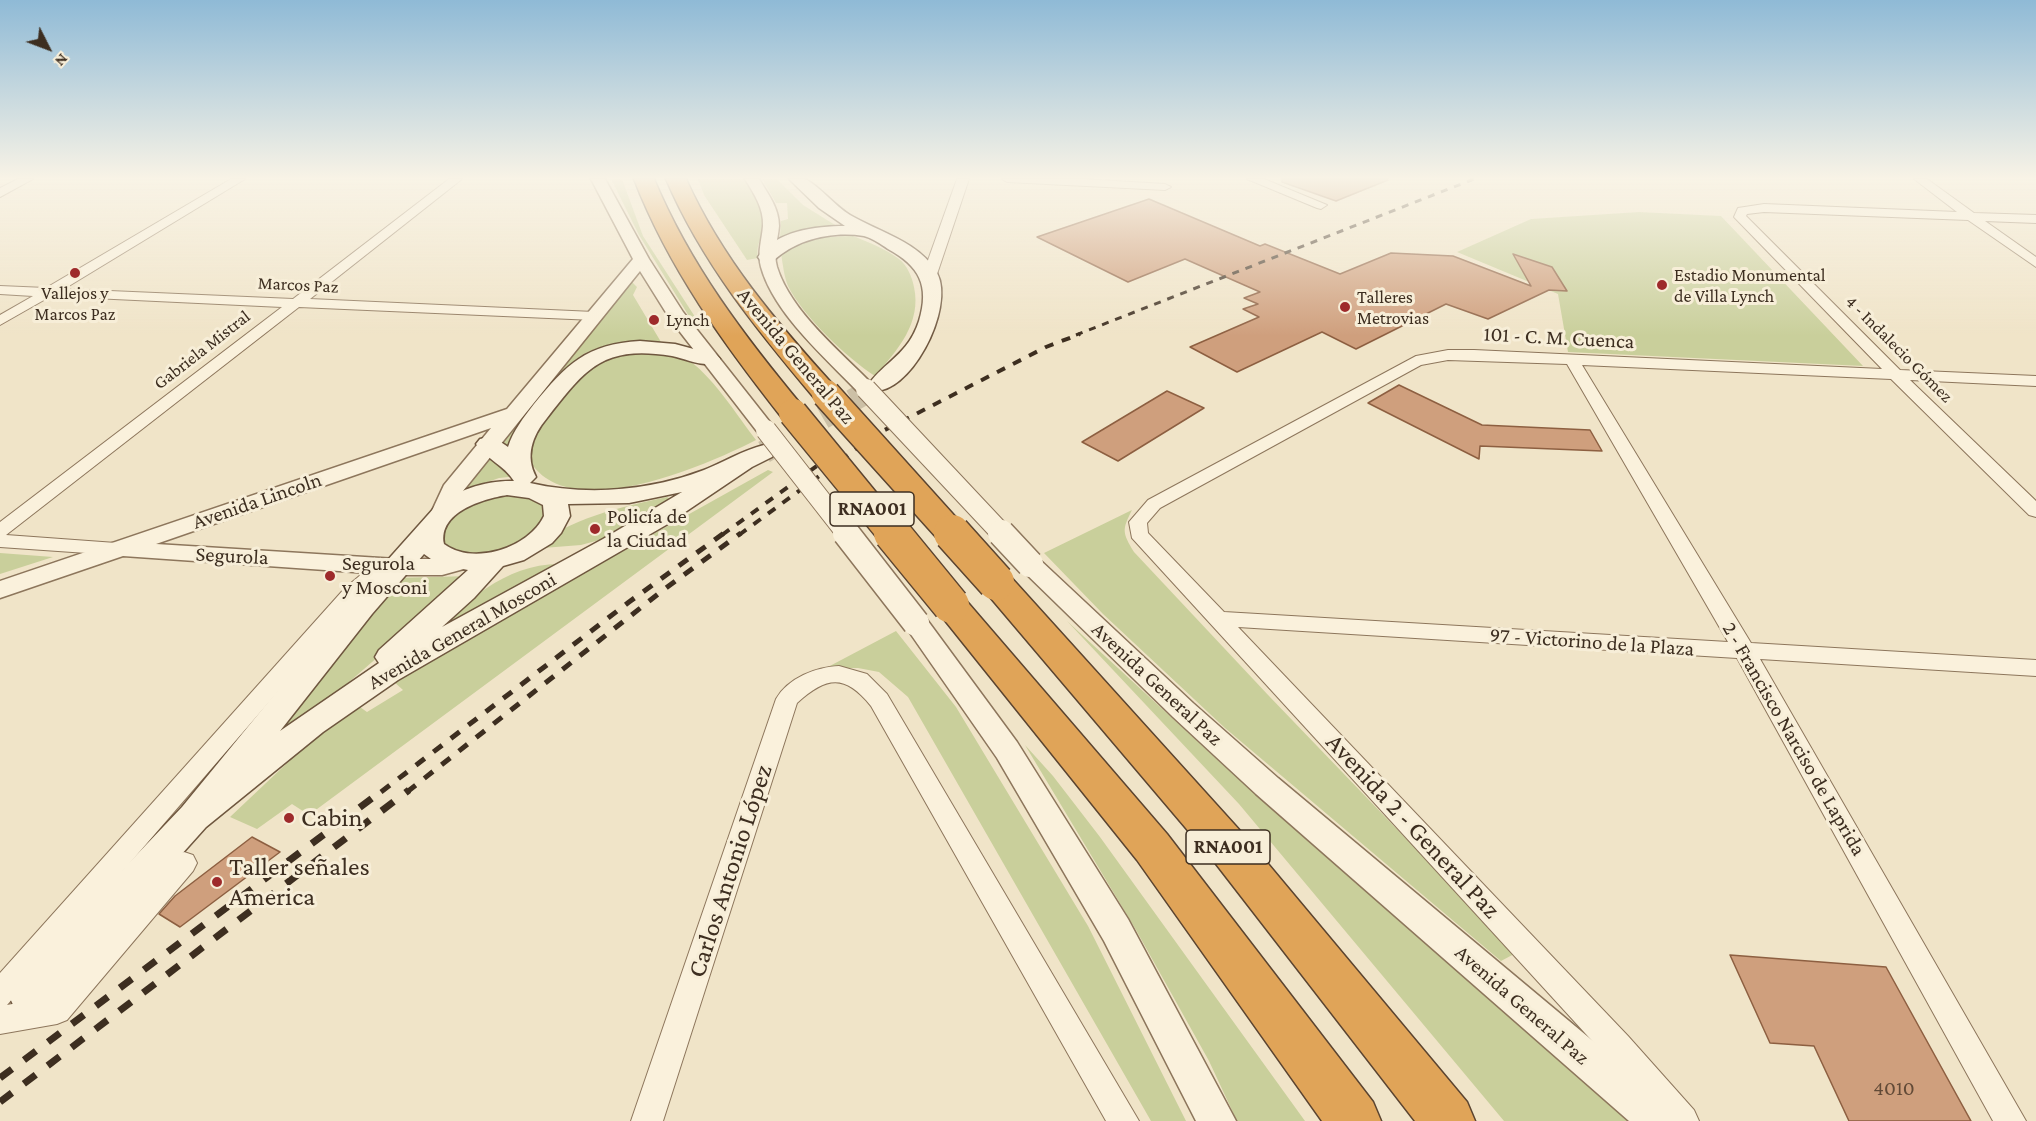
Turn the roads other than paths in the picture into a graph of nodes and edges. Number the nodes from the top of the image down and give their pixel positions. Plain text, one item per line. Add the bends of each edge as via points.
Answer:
1 (152, 231) edge
2 (389, 231) edge
3 (626, 231) edge
4 (665, 231) edge
5 (702, 231) edge
6 (770, 231) edge
7 (861, 231) edge
8 (866, 231) edge
9 (945, 231) edge
10 (1753, 231) edge
11 (1993, 231) edge
12 (767, 256) junction
13 (641, 259) junction
14 (2036, 263) edge
15 (929, 277) junction
16 (0, 290) edge
17 (50, 292) junction
18 (295, 303) junction
19 (594, 316) junction
20 (0, 321) edge
21 (709, 359) junction
22 (1572, 360) junction
23 (1896, 375) junction
24 (2036, 381) edge
25 (879, 385) tunnel mouth
26 (513, 412) junction
27 (447, 435) junction
28 (488, 444) junction
29 (758, 448) junction
30 (518, 466) junction
31 (539, 492) junction
32 (2036, 511) edge
33 (436, 523) junction
34 (0, 531) edge
35 (1139, 534) joint
36 (0, 541) edge
37 (117, 549) junction
38 (605, 549) junction
39 (496, 559) junction
40 (463, 562) junction
41 (397, 567) junction
42 (1013, 573) junction
43 (0, 590) edge
44 (934, 614) junction
45 (1220, 619) junction
46 (1745, 651) junction
47 (2036, 668) edge
48 (338, 704) junction
49 (194, 818) junction
50 (184, 863) dead end
51 (15, 995) edge
52 (0, 1020) edge
53 (647, 1121) edge
54 (1123, 1121) edge
55 (1217, 1121) edge
56 (1353, 1121) edge
57 (1448, 1121) edge
58 (1658, 1121) edge
59 (1683, 1121) edge
60 (2010, 1121) edge

1 - 17 street
2 - 18 street, Gabriela Mistral
3 - 13 street, Avenida General Paz
4 - 44 highway, Avenida General Paz / RNA001, bridge via 708,304 793,413
5 - 42 highway, Avenida General Paz / RNA001, bridge via 735,284 826,394
6 - 12 street, Avenida General Paz
7 - 12 main road via 804,235 786,241
8 - 15 main road via 904,251
9 - 15 street
10 - 23 street, 4 - Indalecio Gómez
11 - 14 street
12 - 42 street, Avenida General Paz, bridge via 775,279 794,310 855,377
13 - 19 street, Avenida General Mosconi
13 - 21 street, Avenida General Paz
15 - 25 main road via 932,305 924,334 901,366
16 - 17 street, Marcos Paz
17 - 18 street, Marcos Paz
17 - 20 street
18 - 19 street, Marcos Paz
18 - 34 street, Gabriela Mistral
19 - 26 street, Avenida General Mosconi
21 - 29 street, Avenida General Paz
21 - 30 main road via 672,348 648,346 613,351 588,360 566,379 527,427 519,444
22 - 23 street, 101 - C. M. Cuenca
22 - 35 street, 101 - C. M. Cuenca via 1448,355 1416,361 1154,504 1138,522
22 - 46 street, 2 - Francisco Narciso de Laprida
23 - 24 street, 101 - C. M. Cuenca
23 - 32 street, 4 - Indalecio Gómez
26 - 27 street, Avenida Lincoln
26 - 28 street, Avenida General Mosconi
27 - 28 street via 464,433
27 - 37 street, Avenida Lincoln
28 - 30 main road
28 - 33 street, Avenida General Mosconi via 452,490
29 - 31 main road via 692,483 631,496 580,498
29 - 38 main road, Avenida General Mosconi via 658,520
29 - 44 street, Avenida General Paz, bridge
30 - 31 main road
31 - 33 main road via 507,488 488,492 459,502
31 - 39 main road via 556,504 556,520 551,528 531,545
33 - 40 main road via 430,539 432,547
33 - 41 main road, Avenida General Mosconi
35 - 45 street, Avenida 2 - General Paz
36 - 37 street, Segurola
37 - 41 street, Segurola
37 - 43 street, Avenida Lincoln
38 - 39 main road via 551,558
38 - 48 main road, Avenida General Mosconi via 405,661
39 - 40 main road
39 - 48 main road
40 - 41 street, Segurola via 441,567
41 - 49 main road, Avenida General Mosconi
41 - 51 street, Avenida General Mosconi via 370,578 352,593
42 - 57 highway, Avenida General Paz / RNA001
42 - 58 street, Avenida General Paz via 1183,710
44 - 55 street, Avenida General Paz via 1007,750 1110,920
44 - 56 highway, Avenida General Paz / RNA001 via 1152,847
45 - 46 street, 97 - Victorino de la Plaza
45 - 59 street, Avenida 2 - General Paz
46 - 47 street, 97 - Victorino de la Plaza
46 - 60 street, 2 - Francisco Narciso de Laprida
48 - 49 main road, Avenida General Mosconi
49 - 51 main road, Avenida General Mosconi via 74,945
50 - 52 street via 57,1010
53 - 54 street, Carlos Antonio López via 787,699 804,683 841,673 860,681 879,700

